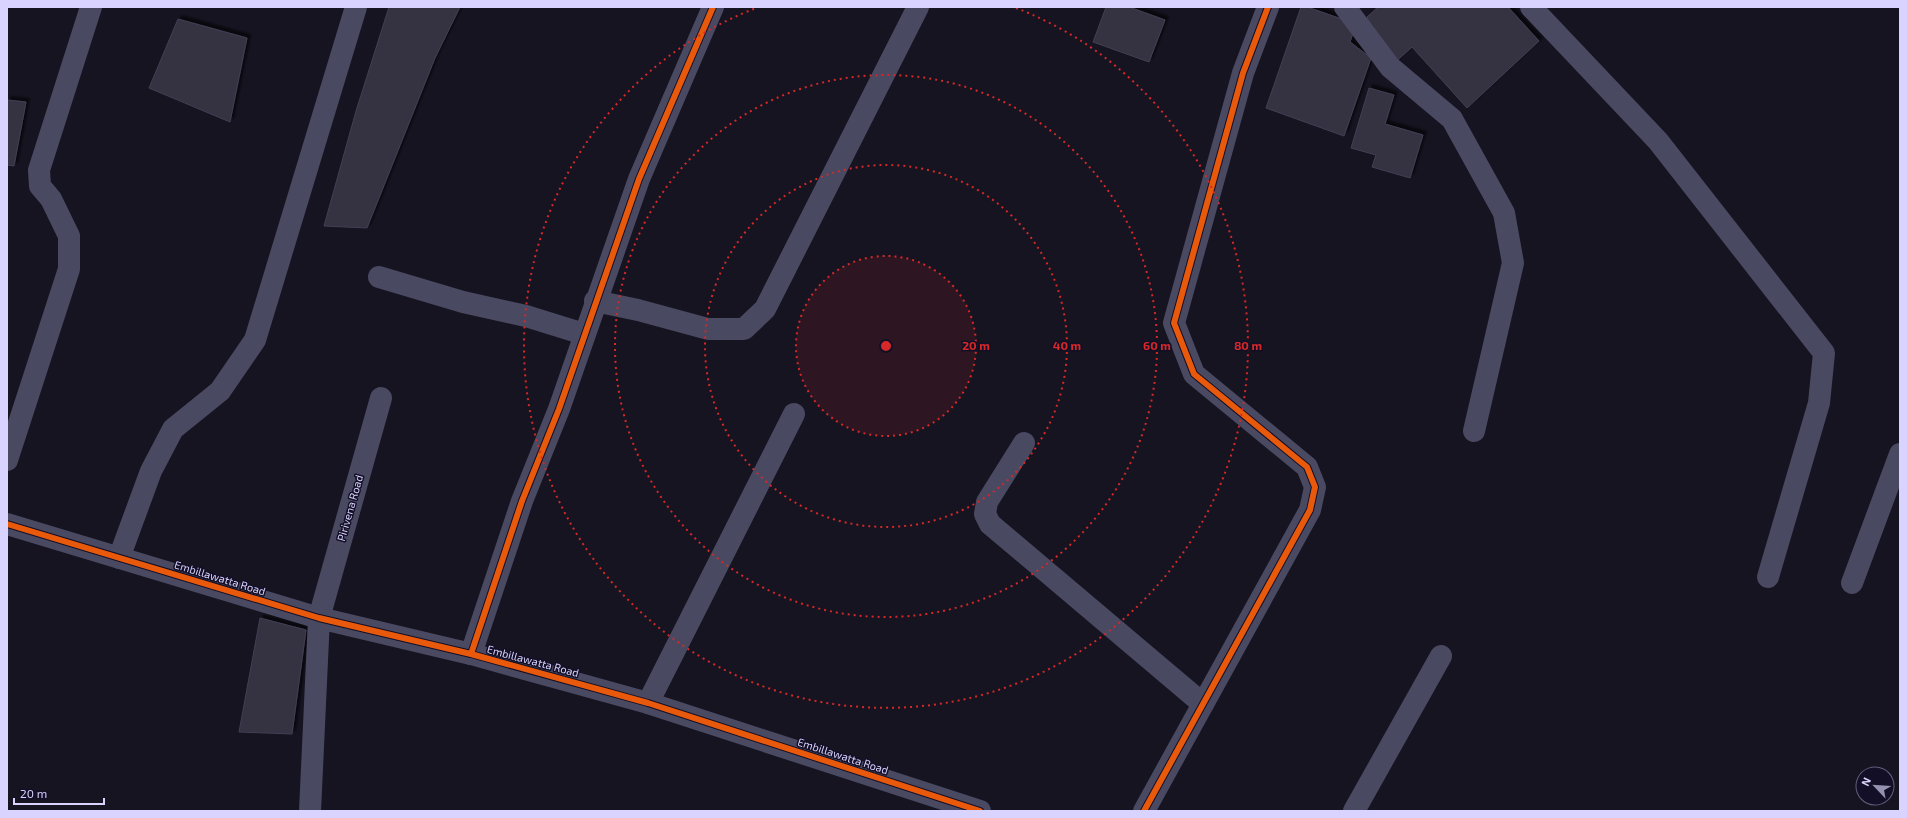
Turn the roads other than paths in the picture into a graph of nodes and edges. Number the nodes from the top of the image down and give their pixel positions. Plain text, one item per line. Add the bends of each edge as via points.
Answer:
1 (91, 7) edge
2 (356, 7) edge
3 (713, 7) edge
4 (918, 7) edge
5 (1268, 7) edge
6 (1346, 7) edge
7 (1531, 7) edge
8 (379, 277) dead end
9 (595, 301) junction
10 (584, 334) junction
11 (380, 398) dead end
12 (794, 414) dead end
13 (1474, 431) dead end
14 (1024, 443) dead end
15 (1900, 454) edge
16 (7, 460) edge
17 (7, 524) edge
18 (119, 558) junction
19 (1768, 576) dead end
20 (1852, 582) dead end
21 (319, 618) junction
22 (471, 654) junction
23 (1441, 656) dead end
24 (648, 703) junction
25 (1203, 704) junction
26 (310, 811) edge
27 (980, 811) edge
28 (1144, 811) edge
29 (1354, 811) edge

1 - 16 street via 39,170 40,186 51,199 69,236 69,270
2 - 18 street via 254,340 220,391 173,429 151,471
3 - 9 street via 639,179
4 - 9 street via 765,309 744,329 708,329
5 - 25 street via 1243,74 1174,323 1194,374 1308,467 1315,487 1310,510
6 - 13 street via 1390,67 1452,119 1504,213 1514,263
7 - 19 street via 1658,141 1824,353 1819,403
8 - 10 street
9 - 10 street
10 - 22 street via 559,409 522,501
11 - 21 street, Pirivena Road
12 - 24 street
14 - 25 street via 986,502 986,514 990,524
15 - 20 street
17 - 18 street, Embillawatta Road
18 - 21 street, Embillawatta Road
21 - 22 street, Embillawatta Road
21 - 26 street
22 - 24 street, Embillawatta Road
23 - 29 street
24 - 27 street, Embillawatta Road
25 - 28 street

